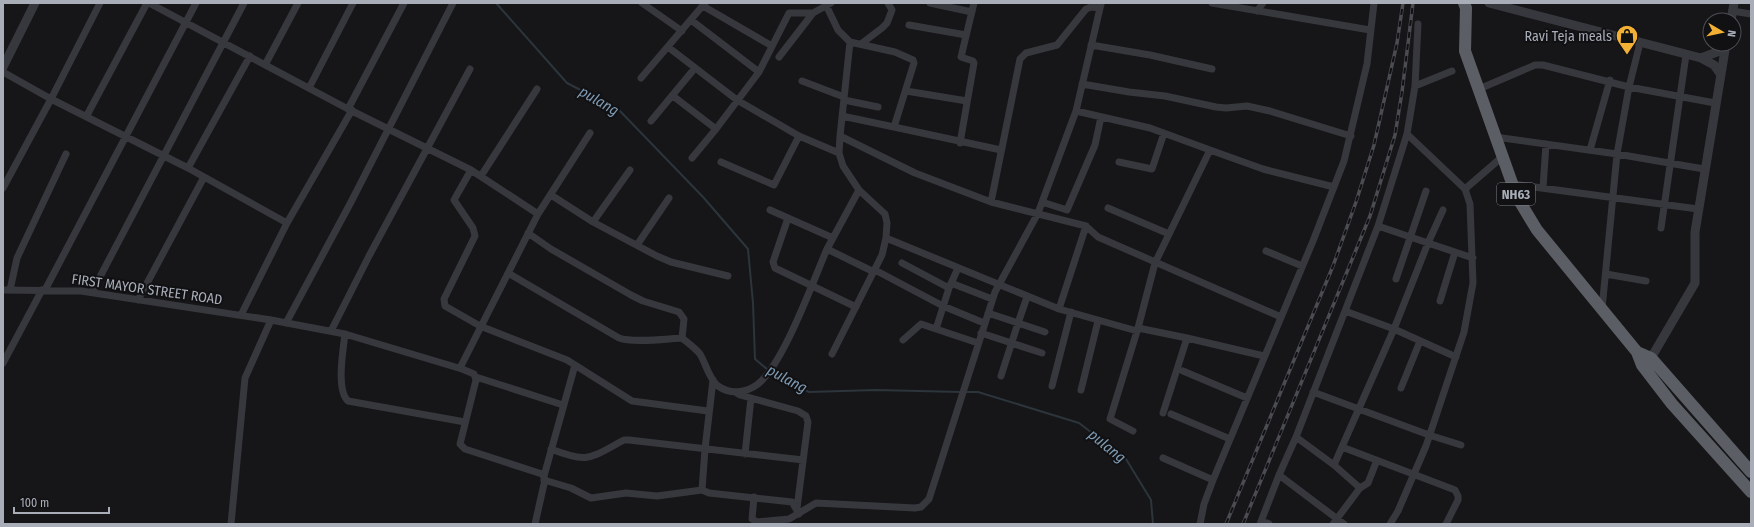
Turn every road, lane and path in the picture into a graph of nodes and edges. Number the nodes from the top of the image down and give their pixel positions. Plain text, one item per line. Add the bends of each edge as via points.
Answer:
1 (35, 3) edge
2 (100, 3) edge
3 (148, 3) edge
4 (196, 3) edge
5 (244, 3) edge
6 (298, 3) edge
7 (354, 3) edge
8 (404, 3) edge
9 (454, 3) edge
10 (642, 3) edge
11 (888, 3) edge
12 (930, 3) edge
13 (974, 3) edge
14 (1212, 3) edge
15 (1263, 3) edge
16 (1374, 3) edge
17 (1464, 3) edge
18 (1489, 3) edge
19 (704, 4) edge
20 (828, 4) edge
21 (1100, 5) edge
22 (1236, 5) edge
23 (1257, 11) junction
24 (1732, 11) edge
25 (972, 12) junction
26 (813, 13) junction
27 (1751, 14) edge
28 (691, 20) junction
29 (186, 23) junction
30 (1418, 24) dead end
31 (909, 25) dead end
32 (1370, 30) junction
33 (682, 31) junction
34 (966, 35) junction
35 (223, 42) junction
36 (850, 42) junction
37 (1640, 43) junction
38 (861, 44) junction
39 (1091, 45) junction
40 (772, 46) junction
41 (668, 47) junction
42 (1714, 52) edge
43 (1724, 52) edge
44 (1686, 55) junction
45 (250, 56) junction
46 (779, 57) dead end
47 (1701, 58) junction
48 (265, 65) junction
49 (3, 67) edge
50 (695, 68) junction
51 (470, 69) dead end
52 (1212, 69) dead end
53 (1452, 71) dead end
54 (3, 72) edge
55 (759, 72) junction
56 (1720, 75) junction
57 (641, 78) dead end
58 (1610, 80) junction
59 (802, 81) dead end
60 (1082, 84) junction
61 (1415, 86) junction
62 (1629, 87) junction
63 (309, 88) junction
64 (537, 89) dead end
65 (1479, 90) junction
66 (906, 91) junction
67 (673, 96) junction
68 (1679, 97) junction
69 (51, 99) junction
70 (844, 99) junction
71 (737, 100) junction
72 (967, 101) junction
73 (1715, 103) junction
74 (878, 107) dead end
75 (350, 109) junction
76 (1076, 111) junction
77 (842, 116) junction
78 (86, 117) junction
79 (1101, 117) junction
80 (651, 121) dead end
81 (894, 127) junction
82 (389, 129) junction
83 (716, 129) junction
84 (1164, 133) junction
85 (590, 134) dead end
86 (1407, 134) junction
87 (126, 136) junction
88 (800, 136) junction
89 (840, 136) junction
90 (1351, 136) junction
91 (1494, 137) junction
92 (960, 143) junction
93 (1546, 144) junction
94 (428, 147) junction
95 (1001, 150) junction
96 (1210, 150) junction
97 (1590, 150) junction
98 (839, 153) junction
99 (66, 154) dead end
100 (1617, 154) junction
101 (165, 157) junction
102 (1502, 157) junction
103 (692, 158) dead end
104 (721, 162) dead end
105 (1119, 162) dead end
106 (1670, 164) junction
107 (188, 168) junction
108 (1704, 169) junction
109 (471, 170) junction
110 (630, 170) dead end
111 (481, 176) junction
112 (204, 177) junction
113 (1512, 184) junction
114 (1334, 187) junction
115 (3, 188) edge
116 (1542, 188) junction
117 (859, 190) junction
118 (1426, 190) dead end
119 (1465, 190) junction
120 (551, 195) junction
121 (669, 198) dead end
122 (1614, 198) junction
123 (991, 202) junction
124 (1042, 202) junction
125 (1664, 204) junction
126 (1108, 208) dead end
127 (1698, 208) junction
128 (770, 210) dead end
129 (1443, 210) dead end
130 (1038, 213) junction
131 (538, 214) junction
132 (788, 218) junction
133 (593, 222) junction
134 (287, 224) junction
135 (1086, 226) junction
136 (1378, 226) junction
137 (1661, 228) dead end
138 (528, 233) junction
139 (1169, 234) junction
140 (1411, 237) junction
141 (833, 238) junction
142 (886, 238) junction
143 (1428, 243) junction
144 (637, 245) junction
145 (827, 249) junction
146 (1266, 251) dead end
147 (1455, 252) junction
148 (1473, 258) junction
149 (902, 263) dead end
150 (1155, 263) junction
151 (1302, 266) junction
152 (958, 268) junction
153 (875, 271) junction
154 (508, 273) junction
155 (1606, 274) junction
156 (728, 276) dead end
157 (1396, 279) dead end
158 (1646, 281) dead end
159 (998, 284) junction
160 (811, 285) junction
161 (950, 285) junction
162 (7, 290) edge
163 (43, 290) junction
164 (92, 292) junction
165 (1027, 297) junction
166 (992, 299) junction
167 (138, 300) junction
168 (1440, 301) dead end
169 (856, 306) junction
170 (943, 306) junction
171 (1059, 309) junction
172 (1602, 309) junction
173 (1345, 310) junction
174 (1071, 312) junction
175 (988, 313) junction
176 (241, 315) junction
177 (1281, 316) junction
178 (271, 320) junction
179 (1098, 321) junction
180 (286, 323) junction
181 (984, 323) junction
182 (1018, 323) junction
183 (480, 326) junction
184 (936, 329) junction
185 (1138, 329) junction
186 (1394, 329) junction
187 (332, 331) junction
188 (1045, 332) dead end
189 (981, 333) junction
190 (345, 334) junction
191 (682, 338) junction
192 (1187, 338) junction
193 (903, 340) dead end
194 (1420, 341) junction
195 (978, 343) junction
196 (1012, 343) junction
197 (1042, 353) dead end
198 (832, 354) dead end
199 (1264, 356) junction
200 (1456, 357) junction
201 (1647, 362) junction
202 (3, 363) edge
203 (575, 365) junction
204 (462, 369) junction
205 (1183, 372) dead end
206 (476, 376) junction
207 (1001, 376) dead end
208 (713, 380) junction
209 (1052, 386) dead end
210 (1401, 388) dead end
211 (1082, 390) dead end
212 (734, 392) junction
213 (1313, 392) junction
214 (751, 398) junction
215 (1247, 398) junction
216 (563, 404) junction
217 (1359, 408) junction
218 (708, 411) junction
219 (1163, 413) dead end
220 (1171, 414) dead end
221 (465, 422) junction
222 (1133, 431) dead end
223 (1429, 435) junction
224 (1296, 437) junction
225 (1230, 439) junction
226 (1461, 445) dead end
227 (1342, 447) junction
228 (551, 449) junction
229 (705, 449) junction
230 (745, 454) junction
231 (1163, 458) dead end
232 (803, 460) junction
233 (1377, 460) junction
234 (1334, 465) junction
235 (1751, 472) edge
236 (1279, 475) junction
237 (1414, 475) junction
238 (544, 478) junction
239 (1212, 480) junction
240 (1360, 488) junction
241 (702, 490) junction
242 (1751, 492) edge
243 (754, 498) junction
244 (798, 512) junction
245 (1335, 521) edge
246 (231, 524) edge
247 (535, 524) edge
248 (1200, 524) edge
249 (1266, 524) edge
250 (1344, 524) edge
251 (1390, 524) edge
252 (1446, 524) edge

1 - 49 street
2 - 69 street
3 - 29 street
3 - 78 street
4 - 29 street
5 - 35 street
6 - 48 street
7 - 63 street
8 - 75 street
9 - 82 street
10 - 33 street
11 - 38 street via 892,10 887,23
12 - 25 street
13 - 25 street
14 - 22 street
15 - 23 street
16 - 32 street
17 - 65 highway, NH63 via 1465,51
18 - 37 street
19 - 28 street
19 - 40 street
20 - 26 street
20 - 36 street via 838,30
21 - 39 street
21 - 95 street via 1086,9 1057,45 1026,53 1020,59
22 - 23 street
23 - 32 street
24 - 27 street
25 - 34 street
26 - 40 street via 789,13
26 - 46 street
28 - 33 street
28 - 55 street
29 - 35 street
29 - 87 street
30 - 61 street
31 - 34 street
32 - 90 street via 1367,64
33 - 41 street
34 - 72 street via 962,58 974,63
35 - 45 street
35 - 101 street
36 - 38 street
36 - 70 street
37 - 44 street
37 - 62 street
38 - 66 street via 895,52 914,60
39 - 52 street
39 - 60 street
40 - 55 street
41 - 50 street
41 - 57 street
42 - 47 street
43 - 56 street
44 - 47 street
44 - 68 street
45 - 48 street
45 - 107 street
47 - 56 street via 1714,65
48 - 63 street
50 - 67 street
50 - 71 street
51 - 94 street
53 - 61 street
54 - 69 street
55 - 71 street
56 - 73 street
58 - 62 street
58 - 65 street via 1535,65
58 - 97 street
59 - 70 street
60 - 76 street
60 - 90 street via 1165,96 1216,107 1247,106
61 - 86 street
62 - 68 street
62 - 100 street
63 - 75 street
64 - 111 street
65 - 91 highway, NH63
66 - 72 street
66 - 81 street
67 - 80 street
67 - 83 street
68 - 73 street
68 - 106 street
69 - 78 street
69 - 115 street
70 - 74 street
70 - 77 street
71 - 83 street
71 - 88 street
72 - 92 street
73 - 108 street
75 - 82 street
75 - 134 street
76 - 79 street
76 - 124 street
77 - 81 street
77 - 89 street
78 - 87 street
79 - 84 street
79 - 124 street via 1095,145 1067,210
81 - 92 street
82 - 94 street
82 - 180 street
83 - 103 street
84 - 96 street
84 - 105 street via 1152,169
85 - 120 street
86 - 119 street
86 - 136 street
87 - 101 street
87 - 163 street
88 - 98 street
88 - 104 street via 774,186
89 - 98 street
89 - 123 street via 915,173
90 - 114 street
91 - 93 street
91 - 102 highway, NH63
92 - 95 street
93 - 97 street
93 - 116 street
94 - 109 street
94 - 187 street
95 - 123 street
96 - 114 street via 1263,169
96 - 139 street
97 - 100 street
98 - 117 street via 843,166
99 - 162 street via 17,258
100 - 106 street
100 - 122 street
101 - 107 street
101 - 164 street
102 - 113 highway, NH63
102 - 119 street
106 - 108 street
106 - 125 street
107 - 112 street
108 - 127 street
109 - 111 street
109 - 183 street via 454,200 473,228 475,236 444,302 447,308
110 - 133 street
111 - 131 street
112 - 134 street
112 - 167 street
113 - 116 street
113 - 172 highway, NH63 via 1537,230
114 - 151 street
116 - 122 street
117 - 141 street
117 - 142 street via 885,214
118 - 140 street
119 - 148 street via 1470,204
120 - 131 street
120 - 133 street
121 - 144 street
122 - 125 street
122 - 155 street
123 - 130 street
124 - 130 street
125 - 127 street
125 - 137 street
126 - 139 street
127 - 201 street via 1695,232 1695,283
128 - 132 street
129 - 143 street
130 - 135 street
130 - 159 street
131 - 138 street
132 - 141 street
132 - 160 street via 773,266
133 - 144 street
134 - 176 street
135 - 150 street via 1098,237
135 - 171 street
136 - 140 street
136 - 173 street
138 - 154 street
138 - 191 street via 631,295 679,312 684,320
139 - 150 street
140 - 143 street
140 - 157 street
141 - 145 street
142 - 152 street
142 - 153 street
143 - 147 street
143 - 186 street
144 - 156 street via 671,262
145 - 153 street
145 - 160 street
146 - 151 street
147 - 148 street
147 - 168 street
148 - 200 street via 1473,284 1464,332
149 - 161 street
150 - 177 street
150 - 185 street
151 - 177 street
152 - 159 street
152 - 161 street
153 - 169 street
153 - 170 street
154 - 183 street
154 - 191 street via 619,338 633,341
155 - 158 street
155 - 172 street
159 - 165 street
159 - 166 street
160 - 169 street
160 - 212 street via 786,342 765,376 750,389
161 - 166 street
161 - 170 street
162 - 163 street, FIRST MAYOR STREET ROAD
163 - 164 street, FIRST MAYOR STREET ROAD
163 - 202 street
164 - 167 street, FIRST MAYOR STREET ROAD
165 - 171 street
165 - 182 street
166 - 175 street
167 - 176 street, FIRST MAYOR STREET ROAD
169 - 198 street
170 - 181 street
170 - 184 street
171 - 174 street
172 - 201 highway, NH63
173 - 186 street
173 - 213 street
174 - 179 street
174 - 209 street
175 - 181 street
175 - 182 street
176 - 178 street, FIRST MAYOR STREET ROAD
177 - 199 street
178 - 180 street, FIRST MAYOR STREET ROAD
178 - 246 street via 245,378
179 - 185 street
179 - 211 street
180 - 187 street, FIRST MAYOR STREET ROAD
181 - 189 street
182 - 188 street
182 - 196 street
183 - 203 street
183 - 204 street via 462,362
184 - 193 street via 921,324
184 - 195 street
185 - 192 street
185 - 222 street via 1110,419
186 - 194 street
186 - 217 street
187 - 190 street, FIRST MAYOR STREET ROAD
189 - 195 street
189 - 196 street
190 - 204 street, FIRST MAYOR STREET ROAD
190 - 221 street via 341,374 343,393 348,401
191 - 208 street via 699,354
192 - 199 street
192 - 219 street
194 - 200 street
194 - 210 street
195 - 244 street via 926,504 915,508 816,503
196 - 197 street
196 - 207 street
199 - 215 street
200 - 223 street
201 - 235 highway, NH63
201 - 242 highway, NH63 via 1672,404
203 - 216 street
203 - 218 street via 632,402
204 - 206 street, FIRST MAYOR STREET ROAD
205 - 215 street
206 - 216 street, FIRST MAYOR STREET ROAD
206 - 221 street
208 - 212 street via 718,386
208 - 218 street
212 - 214 street
213 - 217 street
213 - 224 street
214 - 230 street
214 - 232 street via 798,411 806,416 808,422
215 - 225 street
216 - 228 street
217 - 223 street
217 - 227 street
218 - 229 street
220 - 225 street
221 - 238 street via 459,441 462,447
223 - 226 street
223 - 237 street
224 - 234 street
224 - 236 street
225 - 239 street
227 - 233 street
227 - 234 street
228 - 229 street via 580,459 590,457 624,440
228 - 238 street
229 - 230 street
229 - 241 street
230 - 232 street
231 - 239 street
232 - 244 street
233 - 237 street
233 - 240 street via 1368,483
234 - 240 street
236 - 245 street
236 - 249 street
237 - 251 street
237 - 252 street via 1457,493 1458,500
238 - 241 street via 591,498 626,493 657,496
238 - 247 street
239 - 248 street
240 - 245 street
241 - 243 street
243 - 244 street via 792,502
243 - 244 street via 754,521 790,520
245 - 250 street

